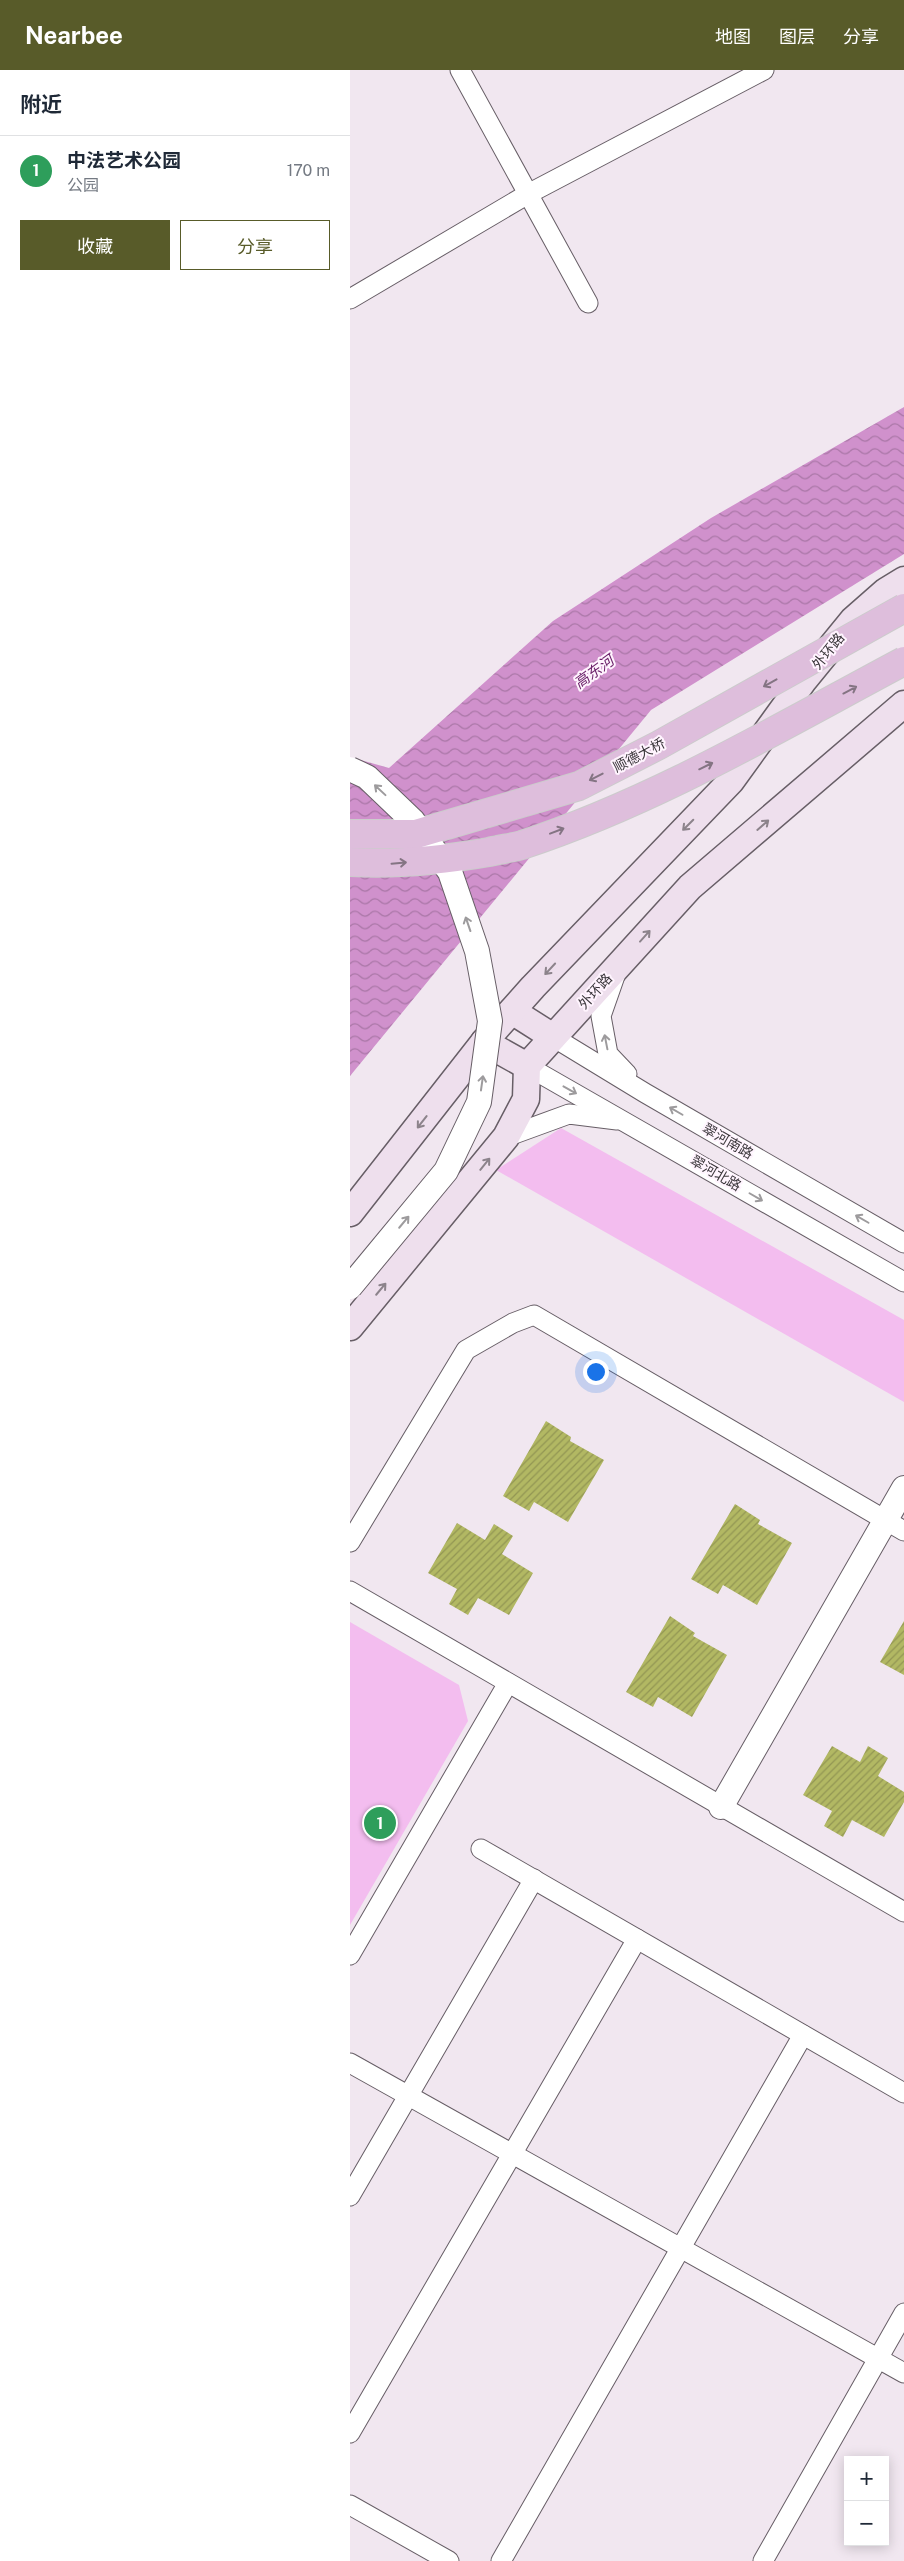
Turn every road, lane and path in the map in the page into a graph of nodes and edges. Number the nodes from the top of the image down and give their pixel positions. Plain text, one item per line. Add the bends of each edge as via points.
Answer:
1 (460, 70) edge
2 (764, 70) edge
3 (528, 194) junction
4 (350, 299) edge
5 (588, 303) dead end
6 (904, 580) edge
7 (904, 608) edge
8 (904, 661) edge
9 (904, 704) edge
10 (350, 769) edge
11 (350, 834) edge
12 (350, 862) edge
13 (620, 964) junction
14 (512, 1011) junction
15 (553, 1037) junction
16 (484, 1042) junction
17 (527, 1066) junction
18 (645, 1093) junction
19 (626, 1122) junction
20 (506, 1137) junction
21 (350, 1213) edge
22 (904, 1243) edge
23 (904, 1282) edge
24 (350, 1286) edge
25 (350, 1326) edge
26 (904, 1488) edge
27 (895, 1525) edge
28 (350, 1542) edge
29 (350, 1591) edge
30 (508, 1683) junction
31 (721, 1807) junction
32 (481, 1848) dead end
33 (534, 1879) junction
34 (904, 1912) edge
35 (637, 1939) junction
36 (350, 1955) edge
37 (803, 2035) junction
38 (350, 2063) edge
39 (904, 2093) edge
40 (408, 2096) junction
41 (512, 2154) junction
42 (350, 2196) edge
43 (681, 2248) junction
44 (904, 2313) edge
45 (878, 2359) junction
46 (904, 2373) edge
47 (350, 2433) edge
48 (350, 2505) edge
49 (449, 2561) edge
50 (502, 2561) edge
51 (763, 2561) edge

1 - 3 street
2 - 3 street
3 - 4 street
3 - 5 street
6 -> 14 main road, 外环路 via 853,620 804,680 732,781
7 -> 11 main road, 顺德大桥, bridge via 579,786 416,834
12 -> 8 main road, bridge via 382,864 457,858 521,845 632,802 741,749
13 -> 9 main road, 外环路 via 690,887
24 -> 10 street, bridge via 446,1171 479,1102 490,1021 477,951 450,872 413,821 367,777
13 - 15 main road, 外环路
18 -> 13 street via 608,1054 600,1016
14 - 15 main road
14 - 16 main road, 外环路
15 - 17 main road, 外环路
15 - 18 street, 翠河南路
16 - 17 main road
16 -> 21 main road
17 -> 19 street, 翠河北路
17 - 20 main road via 526,1099
22 -> 18 street, 翠河南路
19 - 20 street via 569,1114
19 -> 23 street, 翠河北路
25 -> 20 main road
26 - 27 street
27 - 28 street via 534,1315 466,1350
27 - 31 street
29 - 30 street
30 - 31 street
30 - 36 street
31 - 34 street
32 - 33 street
33 - 35 street
33 - 40 street
35 - 37 street
35 - 41 street
37 - 39 street
37 - 43 street
38 - 40 street
40 - 41 street
40 - 42 street
41 - 43 street
41 - 47 street
43 - 45 street
43 - 50 street
44 - 45 street
45 - 46 street
45 - 51 street
48 - 49 street

